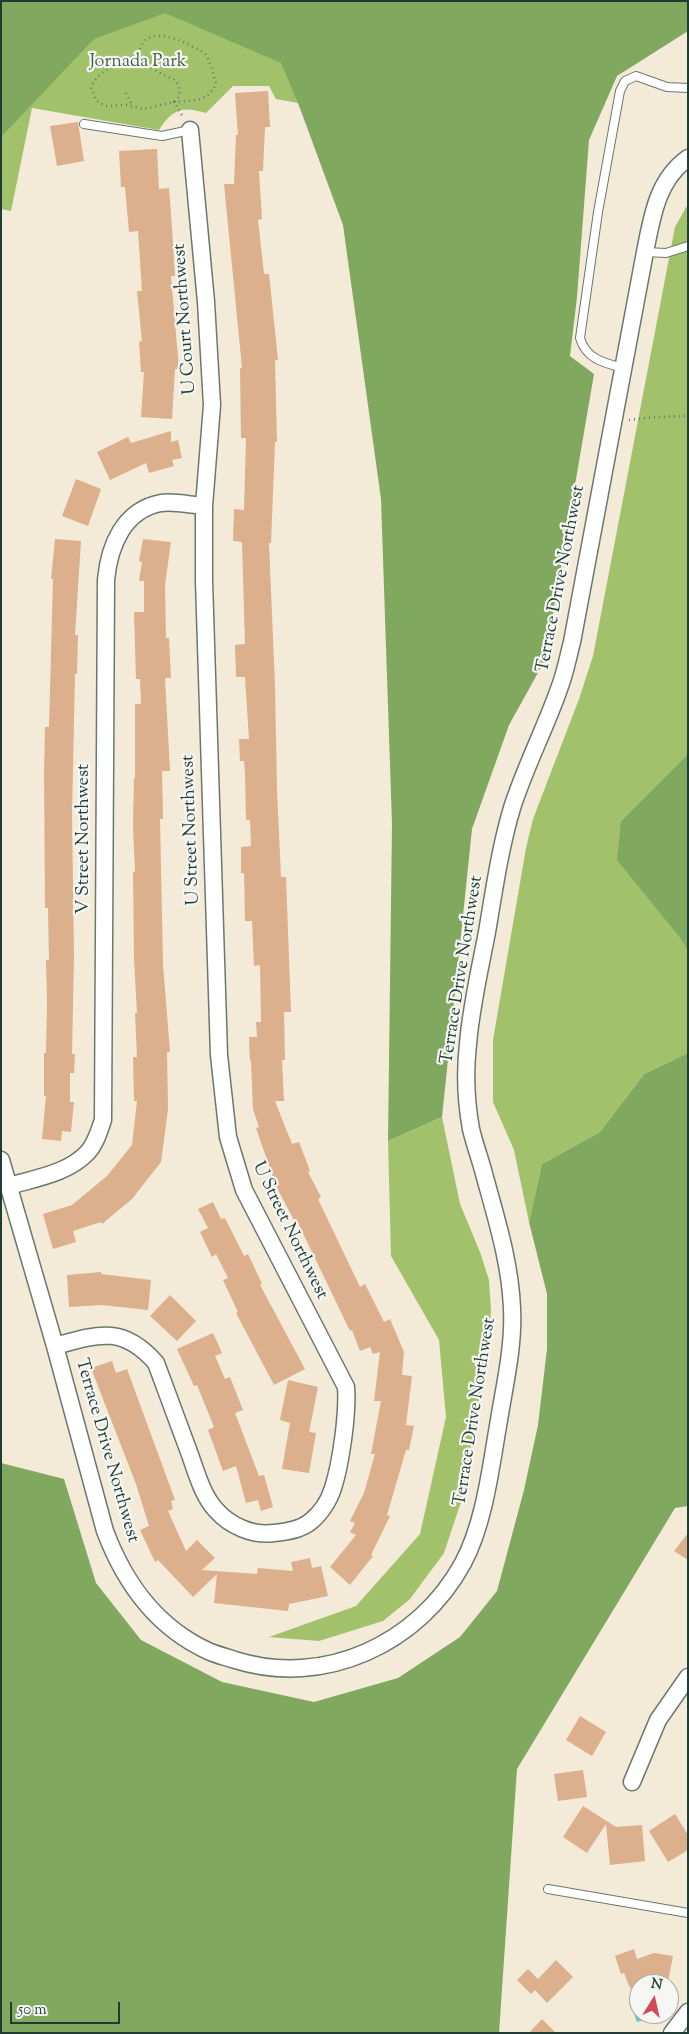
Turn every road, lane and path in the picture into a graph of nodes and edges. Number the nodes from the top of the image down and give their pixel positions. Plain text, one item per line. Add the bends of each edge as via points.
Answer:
1 (139, 59) junction
2 (688, 88) edge
3 (126, 93) dead end
4 (174, 102) junction
5 (132, 106) junction
6 (84, 124) dead end
7 (190, 130) junction
8 (688, 158) edge
9 (688, 246) edge
10 (645, 252) junction
11 (623, 368) junction
12 (688, 416) edge
13 (613, 422) junction
14 (204, 506) junction
15 (1, 1160) edge
16 (9, 1186) junction
17 (55, 1346) junction
18 (688, 1678) edge
19 (632, 1782) dead end
20 (548, 1889) dead end
21 (688, 1913) edge
22 (688, 2012) edge
23 (672, 2033) edge

1 - 4 path via 177,83 180,91
1 - 4 path via 143,42 158,35 177,38 204,53 216,83 212,92 205,98
1 - 5 path via 108,67 95,79 92,87 96,100 105,106
2 - 11 lane via 667,86 636,76 625,81 620,92 580,338 591,357
3 - 5 path
4 - 5 path via 143,110
4 - 7 path
6 - 7 lane via 162,136
7 - 14 street, U Court Northwest via 212,405
8 - 10 street, Terrace Drive Northwest via 669,174 658,196
9 - 10 lane via 666,253
10 - 11 street, Terrace Drive Northwest
11 - 13 street, Terrace Drive Northwest
12 - 13 path
13 - 17 street, Terrace Drive Northwest via 563,677 522,781 503,844 468,1044 471,1128 506,1258 513,1326 482,1510 463,1563 443,1593 400,1636 338,1664 306,1669 273,1668 208,1651 172,1629 148,1607 115,1558 105,1532
14 - 16 street, V Street Northwest via 162,503 148,507 126,523 111,550 106,580 103,1120 89,1151 77,1161 61,1170
14 - 17 street, U Street Northwest via 218,1055 222,1098 228,1137 244,1190 346,1387 347,1403 333,1489 324,1508 309,1523 290,1531 266,1534 227,1522 214,1509 201,1484 156,1363 143,1348 129,1340 95,1335
15 - 16 street, Terrace Drive Northwest
16 - 17 street, Terrace Drive Northwest
18 - 19 street via 658,1720
20 - 21 lane
22 - 23 street

